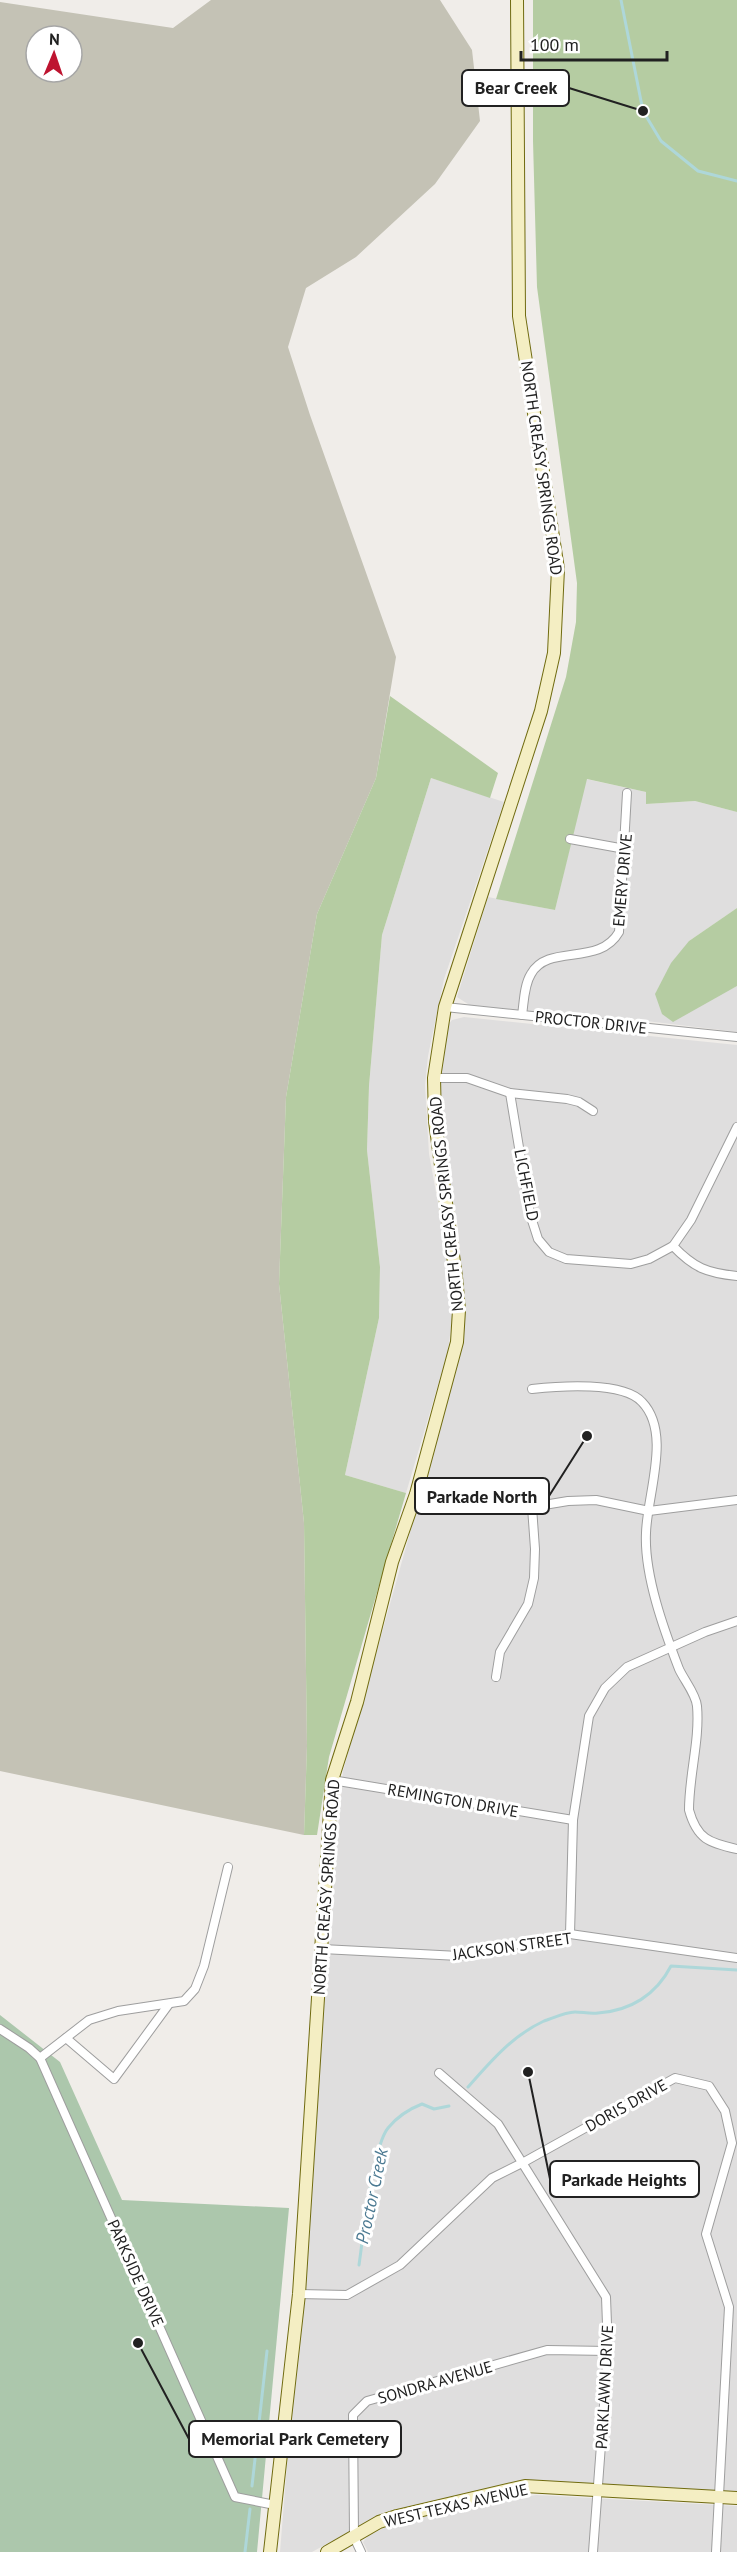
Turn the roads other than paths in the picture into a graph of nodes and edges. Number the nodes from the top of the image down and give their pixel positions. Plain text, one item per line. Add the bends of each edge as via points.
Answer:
1 (517, 0) edge
2 (627, 793) dead end
3 (570, 839) dead end
4 (625, 849) junction
5 (445, 1006) junction
6 (522, 1015) junction
7 (737, 1038) edge
8 (434, 1078) junction
9 (510, 1093) junction
10 (593, 1111) dead end
11 (737, 1127) edge
12 (673, 1246) junction
13 (737, 1276) edge
14 (532, 1389) dead end
15 (416, 1494) junction
16 (737, 1500) edge
17 (532, 1507) junction
18 (649, 1511) junction
19 (737, 1621) edge
20 (670, 1647) junction
21 (496, 1677) dead end
22 (332, 1780) junction
23 (573, 1820) junction
24 (737, 1849) edge
25 (228, 1867) dead end
26 (570, 1934) junction
27 (322, 1949) junction
28 (737, 1958) edge
29 (169, 2004) junction
30 (0, 2029) edge
31 (66, 2038) junction
32 (40, 2058) junction
33 (439, 2073) dead end
34 (524, 2162) junction
35 (299, 2294) junction
36 (608, 2351) junction
37 (598, 2490) junction
38 (720, 2497) junction
39 (737, 2498) edge
40 (275, 2505) junction
41 (354, 2537) junction
42 (270, 2552) edge
43 (327, 2552) edge
44 (362, 2552) edge
45 (593, 2552) edge
46 (716, 2552) edge

1 - 5 street, NORTH CREASY SPRINGS ROAD via 519,316 558,569 558,614 541,711
2 - 4 street, EMERY DRIVE
3 - 4 street
4 - 6 street, EMERY DRIVE via 621,921 614,940 607,947 547,960 537,966 528,980
5 - 6 street, PROCTOR DRIVE
5 - 8 street, NORTH CREASY SPRINGS ROAD
6 - 7 street, PROCTOR DRIVE
8 - 9 street via 467,1078
8 - 15 street, NORTH CREASY SPRINGS ROAD via 435,1121 459,1310 450,1372
9 - 10 street via 567,1099
9 - 12 street, LICHFIELD via 530,1214 538,1239 549,1252 566,1259 617,1264 649,1259
11 - 12 street via 691,1220
12 - 13 street via 702,1270
14 - 18 street via 572,1384 628,1392 641,1400 657,1428
15 - 17 street via 480,1510
15 - 22 street, NORTH CREASY SPRINGS ROAD via 392,1562 357,1702
16 - 18 street
17 - 18 street via 596,1500
17 - 21 street via 534,1578 528,1604 500,1652
18 - 20 street via 649,1566
19 - 20 street
20 - 23 street via 627,1667 605,1688 589,1716
20 - 24 street via 697,1703 689,1810 698,1832 706,1839
22 - 23 street, REMINGTON DRIVE
22 - 27 street, NORTH CREASY SPRINGS ROAD
23 - 26 street
25 - 29 street via 195,1989 184,2001
26 - 27 street, JACKSON STREET via 459,1956
26 - 28 street, JACKSON STREET
27 - 35 street, NORTH CREASY SPRINGS ROAD
29 - 31 street via 118,2011 89,2020
29 - 31 street via 114,2079
30 - 32 street, PARKSIDE DRIVE
31 - 32 street
32 - 40 street, PARKSIDE DRIVE via 236,2497
33 - 34 street, PARKLAWN DRIVE via 498,2124
34 - 35 street, DORIS DRIVE via 492,2178 400,2265 348,2295
34 - 36 street, PARKLAWN DRIVE via 606,2297
34 - 38 street, DORIS DRIVE via 675,2078 709,2086 725,2111 732,2143 706,2234 729,2307
35 - 40 street, NORTH CREASY SPRINGS ROAD
36 - 37 street, PARKLAWN DRIVE
36 - 41 street, SONDRA AVENUE via 547,2350 367,2401 353,2415
37 - 38 street, WEST TEXAS AVENUE
37 - 41 street, WEST TEXAS AVENUE via 525,2486 397,2516
37 - 45 street, PARKLAWN DRIVE
38 - 39 street, WEST TEXAS AVENUE
38 - 46 street, DORIS DRIVE
40 - 42 street, NORTH CREASY SPRINGS ROAD
41 - 43 street, WEST TEXAS AVENUE
41 - 44 street

